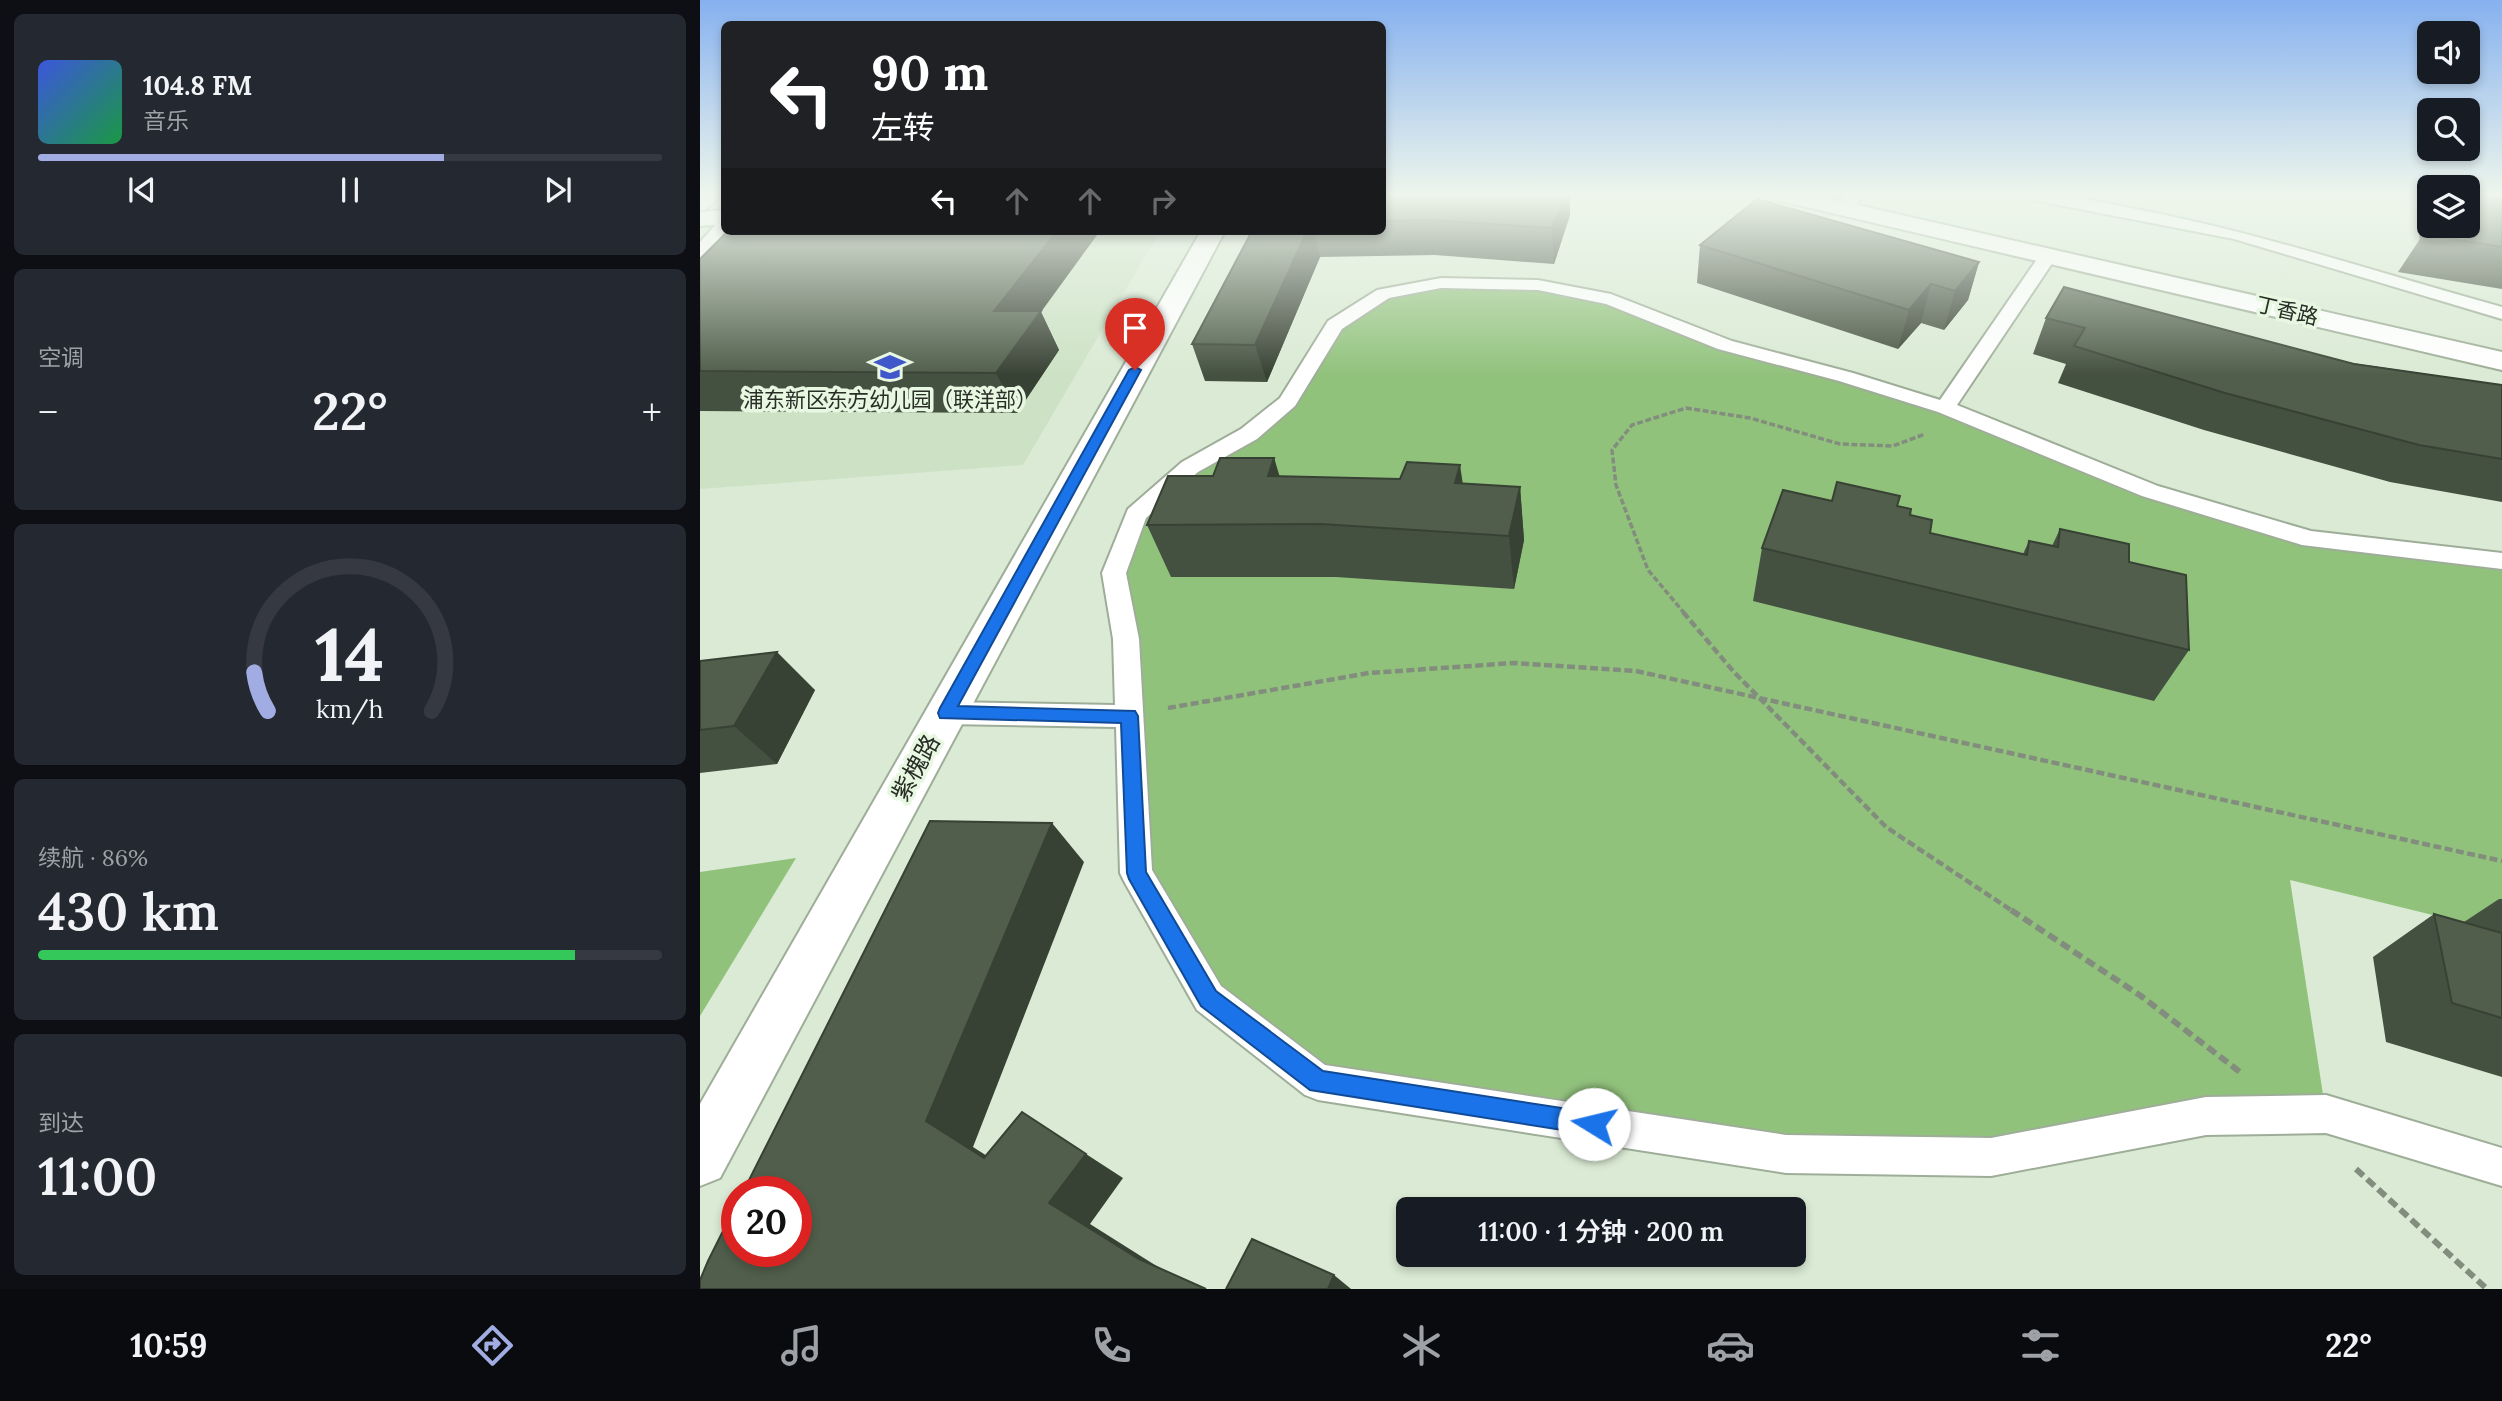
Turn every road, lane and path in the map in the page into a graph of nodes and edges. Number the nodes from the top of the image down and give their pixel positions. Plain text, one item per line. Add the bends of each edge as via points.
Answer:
1 (1200, 255) edge
2 (2045, 255) edge
3 (2310, 255) edge
4 (2048, 256) junction
5 (2502, 313) edge
6 (2502, 361) edge
7 (1945, 408) junction
8 (2502, 561) edge
9 (1758, 697) junction
10 (946, 713) junction
11 (1129, 716) junction
12 (2502, 862) edge
13 (2241, 1072) dead end
14 (700, 1158) edge
15 (2347, 1161) dead end
16 (2502, 1167) edge
17 (2487, 1289) edge

1 - 10 street, 紫槐路
2 - 4 street, 丁香路
3 - 5 lane
4 - 6 street, 丁香路
4 - 7 lane
7 - 8 lane via 2150,491 2309,539
7 - 9 path via 1925,434 1893,446 1840,444 1750,418 1686,408 1632,425 1612,450 1616,485 1648,569
7 - 11 lane via 1726,345 1611,299 1524,285 1441,283 1383,294 1335,325 1288,402 1249,434 1190,467 1136,514 1114,573 1126,639
9 - 11 path via 1636,671 1514,663 1369,673
9 - 12 path
9 - 13 path via 1886,827 2141,996
10 - 11 lane
10 - 14 street, 紫槐路
11 - 16 lane via 1136,873 1209,998 1318,1082 1786,1154 1991,1157 2206,1116 2326,1114
15 - 17 path

